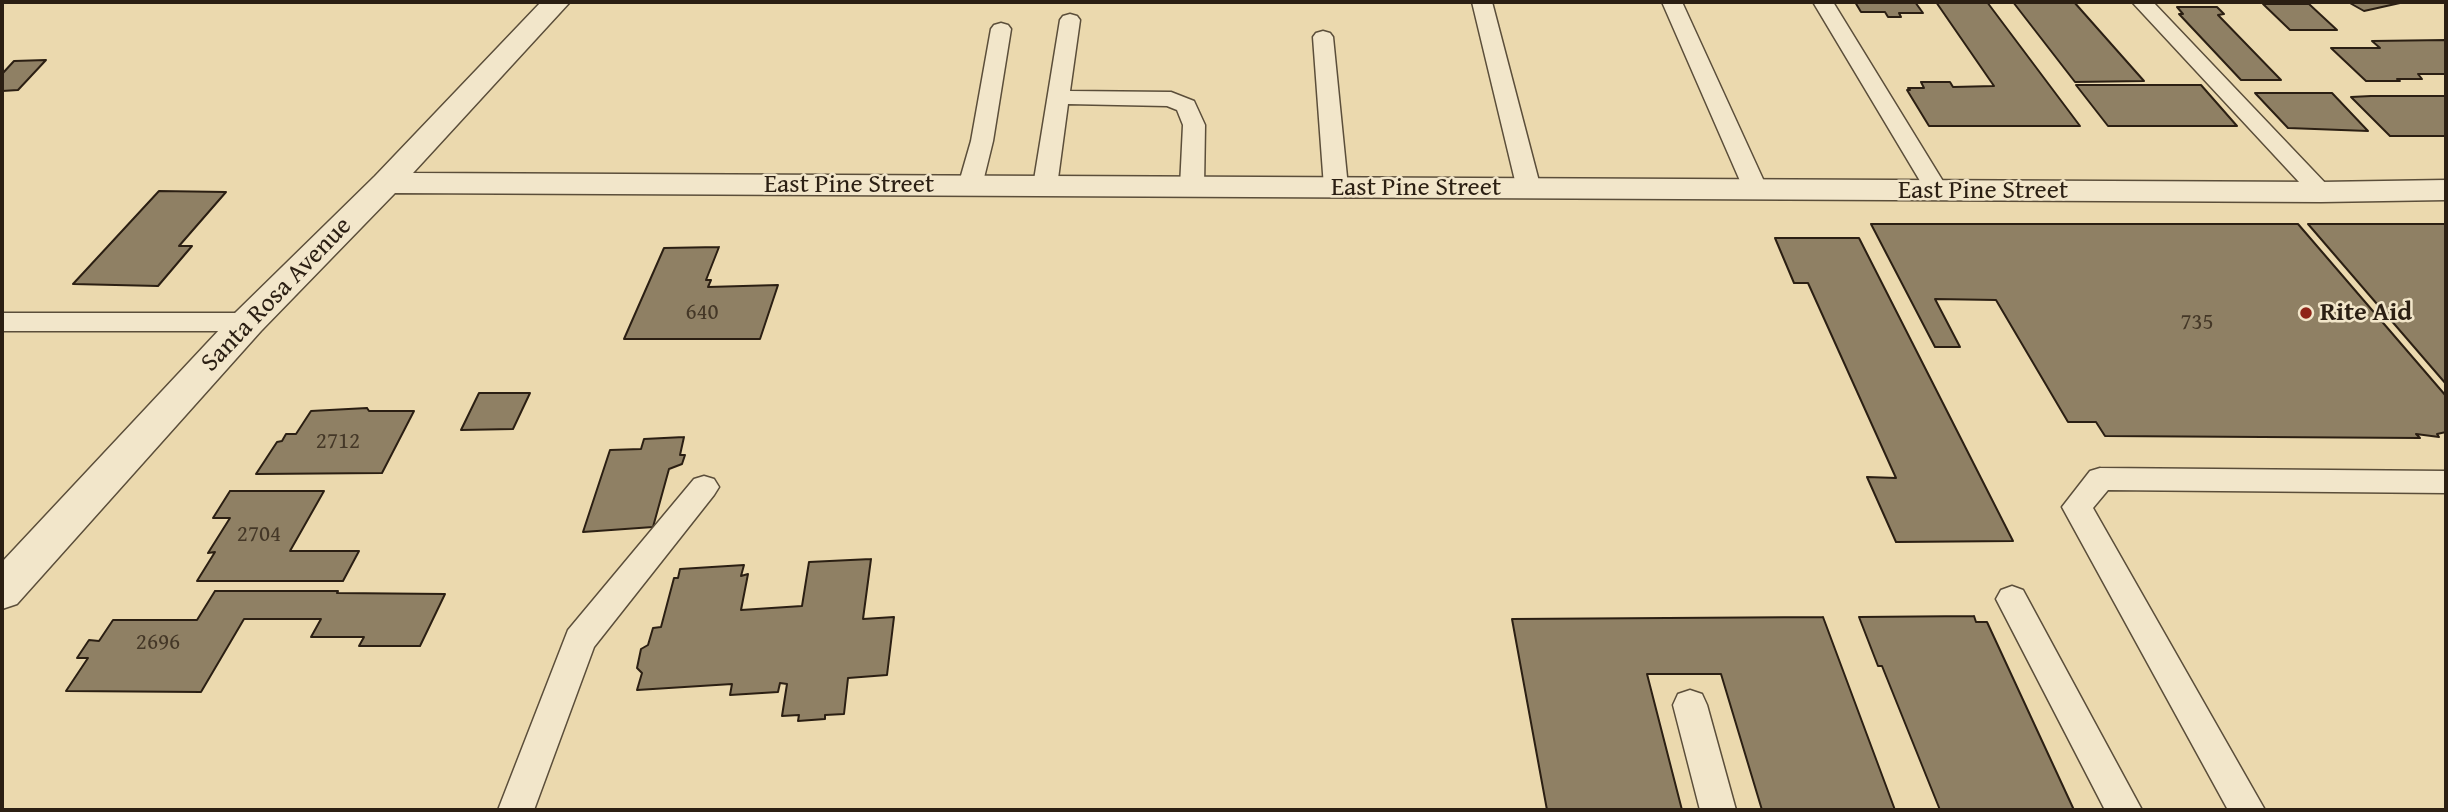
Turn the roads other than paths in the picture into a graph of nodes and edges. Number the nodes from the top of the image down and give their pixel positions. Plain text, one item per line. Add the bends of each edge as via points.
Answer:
1 (555, 2) edge
2 (1482, 2) edge
3 (1672, 2) edge
4 (1823, 2) edge
5 (2142, 2) edge
6 (1070, 20) dead end
7 (1001, 29) dead end
8 (1323, 37) dead end
9 (1058, 97) junction
10 (386, 183) junction
11 (970, 186) junction
12 (1045, 186) junction
13 (1192, 187) junction
14 (1336, 187) junction
15 (1530, 189) junction
16 (1756, 190) junction
17 (2446, 190) edge
18 (1937, 191) junction
19 (2321, 192) junction
20 (2, 322) edge
21 (248, 322) junction
22 (2446, 482) edge
23 (704, 487) dead end
24 (2, 591) edge
25 (2012, 599) dead end
26 (1690, 705) dead end
27 (516, 810) edge
28 (1718, 810) edge
29 (2124, 810) edge
30 (2247, 810) edge

1 - 10 street, Santa Rosa Avenue
2 - 15 lane
3 - 16 lane
4 - 18 lane
5 - 19 lane
6 - 9 lane
7 - 11 lane
8 - 14 lane
9 - 12 lane
9 - 13 lane via 1171,99 1186,106 1194,125
10 - 11 street, East Pine Street
10 - 21 street, Santa Rosa Avenue
11 - 12 street, East Pine Street
12 - 13 street, East Pine Street
13 - 14 street, East Pine Street
14 - 15 street, East Pine Street
15 - 16 street, East Pine Street
16 - 18 street, East Pine Street
17 - 19 street, East Pine Street
18 - 19 street, East Pine Street
20 - 21 lane
21 - 24 street, Santa Rosa Avenue
22 - 30 lane via 2100,479 2077,508
23 - 27 lane via 580,640
25 - 29 lane
26 - 28 lane

